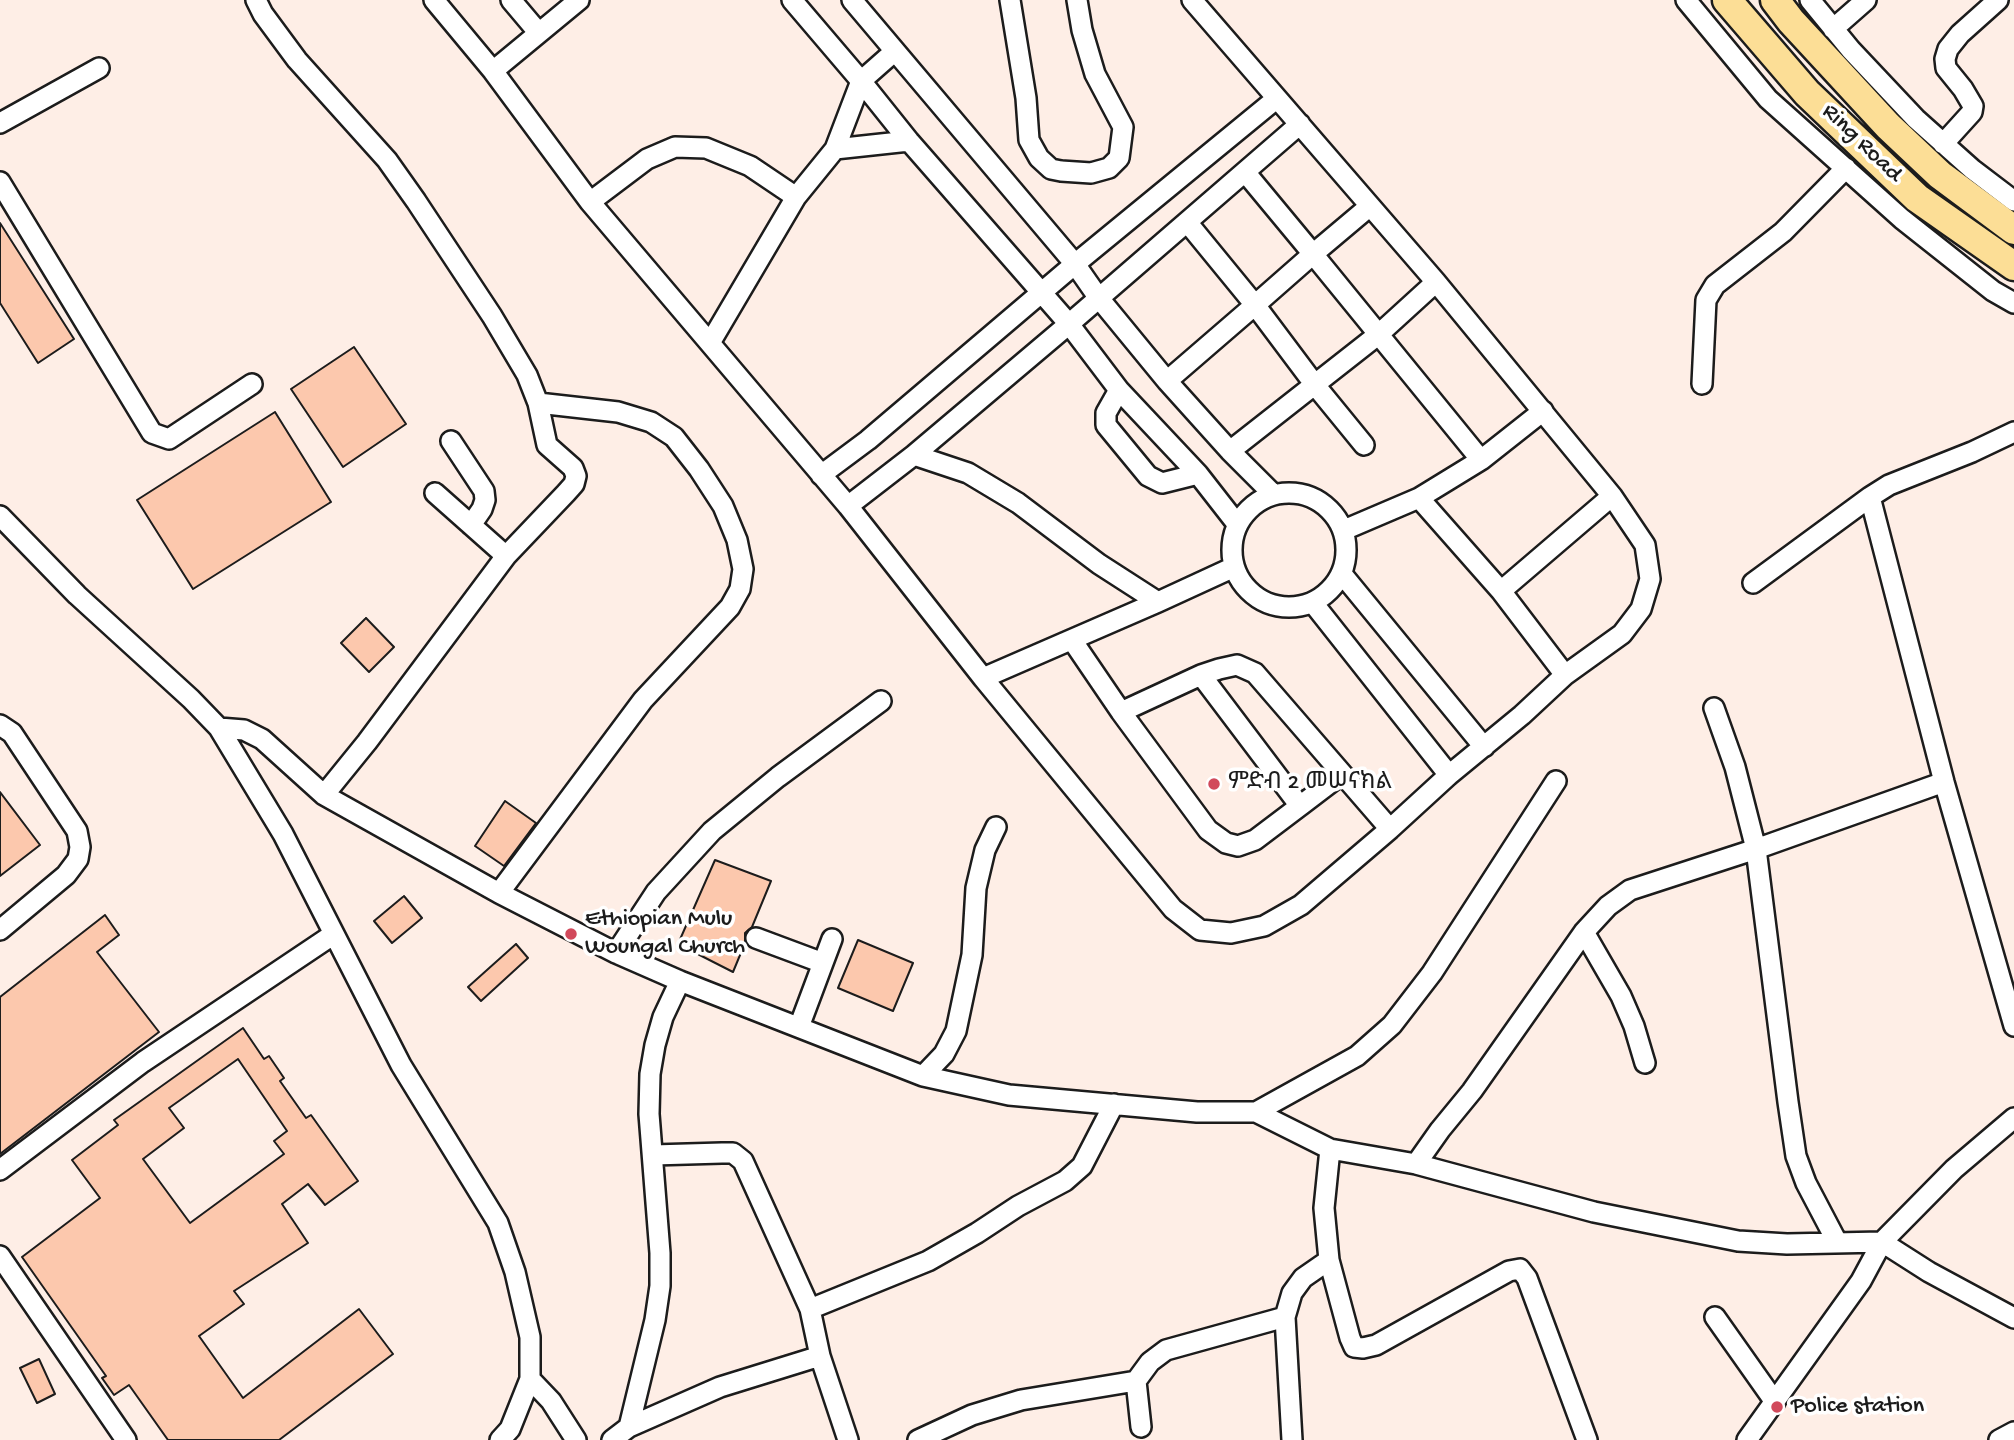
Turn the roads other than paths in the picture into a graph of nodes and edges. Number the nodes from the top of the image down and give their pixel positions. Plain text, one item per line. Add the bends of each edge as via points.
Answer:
1 (256, 0) edge
2 (434, 0) edge
3 (511, 0) edge
4 (579, 0) edge
5 (792, 0) edge
6 (852, 0) edge
7 (1010, 0) edge
8 (1077, 0) edge
9 (1192, 0) edge
10 (1686, 0) edge
11 (1727, 0) edge
12 (1775, 0) edge
13 (1810, 0) edge
14 (1866, 0) edge
15 (1998, 0) edge
16 (1833, 29) junction
17 (538, 32) junction
18 (895, 51) junction
19 (99, 68) dead end
20 (493, 71) junction
21 (861, 81) junction
22 (1276, 99) junction
23 (0, 123) edge
24 (1300, 124) junction
25 (909, 141) junction
26 (1943, 144) junction
27 (835, 149) junction
28 (1846, 168) junction
29 (1245, 172) junction
30 (0, 182) edge
31 (796, 197) junction
32 (2014, 201) edge
33 (590, 202) junction
34 (1370, 206) junction
35 (1187, 222) junction
36 (2014, 230) edge
37 (1313, 254) junction
38 (1075, 264) junction
39 (2014, 266) edge
40 (1436, 282) junction
41 (1042, 292) junction
42 (1098, 297) junction
43 (2014, 303) edge
44 (1255, 305) junction
45 (1069, 324) junction
46 (1378, 334) junction
47 (710, 343) junction
48 (1167, 381) junction
49 (252, 384) dead end
50 (1702, 384) dead end
51 (1315, 385) junction
52 (1119, 390) junction
53 (538, 403) junction
54 (1543, 411) junction
55 (2014, 432) edge
56 (451, 441) dead end
57 (1364, 444) dead end
58 (1230, 452) junction
59 (914, 455) junction
60 (1482, 460) junction
61 (1198, 474) junction
62 (821, 475) junction
63 (435, 493) dead end
64 (1273, 494) junction
65 (1612, 496) junction
66 (1870, 497) junction
67 (1419, 498) junction
68 (848, 506) junction
69 (0, 516) edge
70 (1237, 524) junction
71 (471, 525) junction
72 (1343, 530) junction
73 (506, 555) junction
74 (1234, 567) junction
75 (1342, 574) junction
76 (1753, 583) dead end
77 (1501, 591) junction
78 (1158, 602) junction
79 (1313, 603) junction
80 (1072, 640) junction
81 (1201, 674) junction
82 (1565, 675) junction
83 (983, 678) junction
84 (880, 701) dead end
85 (1714, 708) dead end
86 (1121, 712) junction
87 (0, 724) edge
88 (219, 727) junction
89 (1484, 747) junction
90 (1342, 774) junction
91 (1449, 775) junction
92 (1556, 781) dead end
93 (1944, 782) junction
94 (324, 794) junction
95 (1300, 806) junction
96 (996, 827) dead end
97 (1390, 829) junction
98 (1756, 849) junction
99 (499, 893) junction
100 (0, 930) edge
101 (1584, 932) junction
102 (334, 934) junction
103 (757, 938) dead end
104 (832, 939) dead end
105 (616, 953) junction
106 (823, 963) junction
107 (680, 981) junction
108 (2014, 1026) edge
109 (799, 1027) junction
110 (1645, 1063) dead end
111 (923, 1076) junction
112 (1114, 1104) junction
113 (1256, 1112) junction
114 (2014, 1118) edge
115 (1329, 1149) junction
116 (653, 1155) junction
117 (1416, 1164) junction
118 (0, 1170) edge
119 (1837, 1242) junction
120 (1882, 1242) junction
121 (0, 1256) edge
122 (1329, 1260) junction
123 (810, 1309) junction
124 (1285, 1317) junction
125 (1715, 1317) dead end
126 (2014, 1318) edge
127 (821, 1356) junction
128 (530, 1379) junction
129 (1136, 1381) junction
130 (1775, 1402) junction
131 (629, 1427) junction
132 (1141, 1427) dead end
133 (2014, 1432) edge
134 (507, 1437) edge
135 (1752, 1438) edge
136 (126, 1440) edge
137 (576, 1440) edge
138 (612, 1440) edge
139 (848, 1440) edge
140 (918, 1440) edge
141 (1292, 1440) edge
142 (1587, 1440) edge
143 (2000, 1440) edge

1 - 53 street via 297,60 387,160 416,201 492,316
2 - 20 street
3 - 17 street
4 - 17 street
5 - 21 street
6 - 18 street
7 - 8 street via 1030,140 1051,169 1091,173 1109,168 1119,158 1123,127 1095,74
9 - 22 street
10 - 28 street via 1768,99
11 - 39 highway, Ring Road via 1807,93 1917,198
12 - 36 highway, Ring Road via 1888,126 1940,175
13 - 16 street
14 - 16 street
15 - 26 street via 1948,48 1946,68 1973,106
16 - 26 street
17 - 20 street
18 - 21 street
18 - 38 street
19 - 23 street
20 - 33 street
21 - 25 street
21 - 27 street
22 - 24 street
22 - 38 street
24 - 29 street
24 - 34 street
25 - 27 street
25 - 41 street
26 - 32 street
27 - 31 street
28 - 43 street via 1902,219
28 - 50 street via 1783,232 1715,285 1706,300
29 - 35 street
29 - 37 street
30 - 49 street via 152,433 169,439
31 - 33 street via 750,166 706,148 675,147 648,159
31 - 47 street
33 - 47 street
34 - 37 street
34 - 40 street
35 - 42 street
35 - 44 street
37 - 44 street
37 - 46 street
38 - 41 street
38 - 42 street
40 - 46 street
40 - 54 street
41 - 45 street
41 - 62 street
42 - 45 street
42 - 48 street
44 - 48 street
44 - 51 street
45 - 52 street
45 - 59 street
46 - 51 street
46 - 60 street
47 - 62 street
48 - 58 street
51 - 57 street
51 - 58 street
52 - 61 street
52 - 61 street via 1106,413 1107,425 1148,476 1162,483
53 - 73 street via 547,445 576,476 574,484
53 - 99 street via 618,412 651,422 674,437 723,506 743,569 740,589 730,607 643,700
54 - 60 street
54 - 65 street
55 - 66 street
56 - 71 street via 484,491 482,509
58 - 64 street
59 - 68 street
59 - 78 street via 968,474 1018,503
60 - 67 street
61 - 70 street
62 - 68 street
63 - 71 street
64 - 70 street via 1252,505
64 - 72 street via 1295,492 1316,498 1332,511
65 - 77 street
65 - 82 street via 1645,545 1650,579 1641,609 1622,634
66 - 76 street
66 - 93 street
67 - 72 street
67 - 77 street
68 - 83 street
69 - 88 street
70 - 74 street via 1232,545
71 - 73 street
72 - 75 street via 1347,552
73 - 94 street
74 - 78 street
74 - 79 street via 1257,598 1294,608
75 - 79 street via 1330,591
75 - 89 street
77 - 82 street
78 - 80 street
79 - 91 street
80 - 83 street
80 - 86 street
81 - 86 street
81 - 90 street via 1237,665 1255,673
81 - 95 street
82 - 89 street
83 - 97 street via 1173,909 1200,930 1231,933 1264,926 1301,905
84 - 105 street via 712,831 656,892
85 - 98 street
86 - 95 street via 1208,830 1226,843 1238,846 1255,840
87 - 100 street via 12,733 77,831 80,847 78,859 66,875
88 - 94 street via 244,730 262,739
88 - 102 street via 283,834
89 - 91 street
90 - 95 street
90 - 97 street
91 - 97 street
92 - 113 street via 1432,973 1392,1025 1357,1056
93 - 98 street
93 - 108 street
94 - 99 street
96 - 111 street via 985,849 976,888 972,955 956,1031 944,1055
98 - 101 street via 1630,890 1608,905
98 - 119 street via 1796,1156
99 - 105 street
101 - 110 street via 1621,996
101 - 117 street
102 - 118 street via 143,1062
102 - 128 street via 401,1065 498,1223 530,1338
103 - 106 street
104 - 106 street
105 - 107 street
106 - 109 street
107 - 109 street
107 - 116 street via 663,1017 650,1074
109 - 111 street
111 - 112 street via 1009,1094
112 - 113 street
112 - 123 street via 1082,1166 1065,1181 928,1261
113 - 115 street
114 - 120 street via 1954,1169
115 - 117 street
115 - 122 street via 1324,1208
116 - 123 street via 733,1153 743,1161
116 - 131 street via 660,1286
117 - 119 street via 1594,1212 1738,1241
119 - 120 street
120 - 126 street
120 - 130 street via 1861,1282
121 - 136 street
122 - 124 street via 1303,1278 1292,1293
122 - 142 street via 1350,1338 1354,1347 1363,1349 1520,1269
123 - 127 street
124 - 129 street via 1166,1350
124 - 141 street
125 - 130 street
127 - 131 street via 720,1387
127 - 139 street
128 - 134 street
128 - 137 street via 551,1401
129 - 132 street
129 - 140 street via 1021,1400 972,1415
130 - 135 street
131 - 138 street
133 - 143 street

